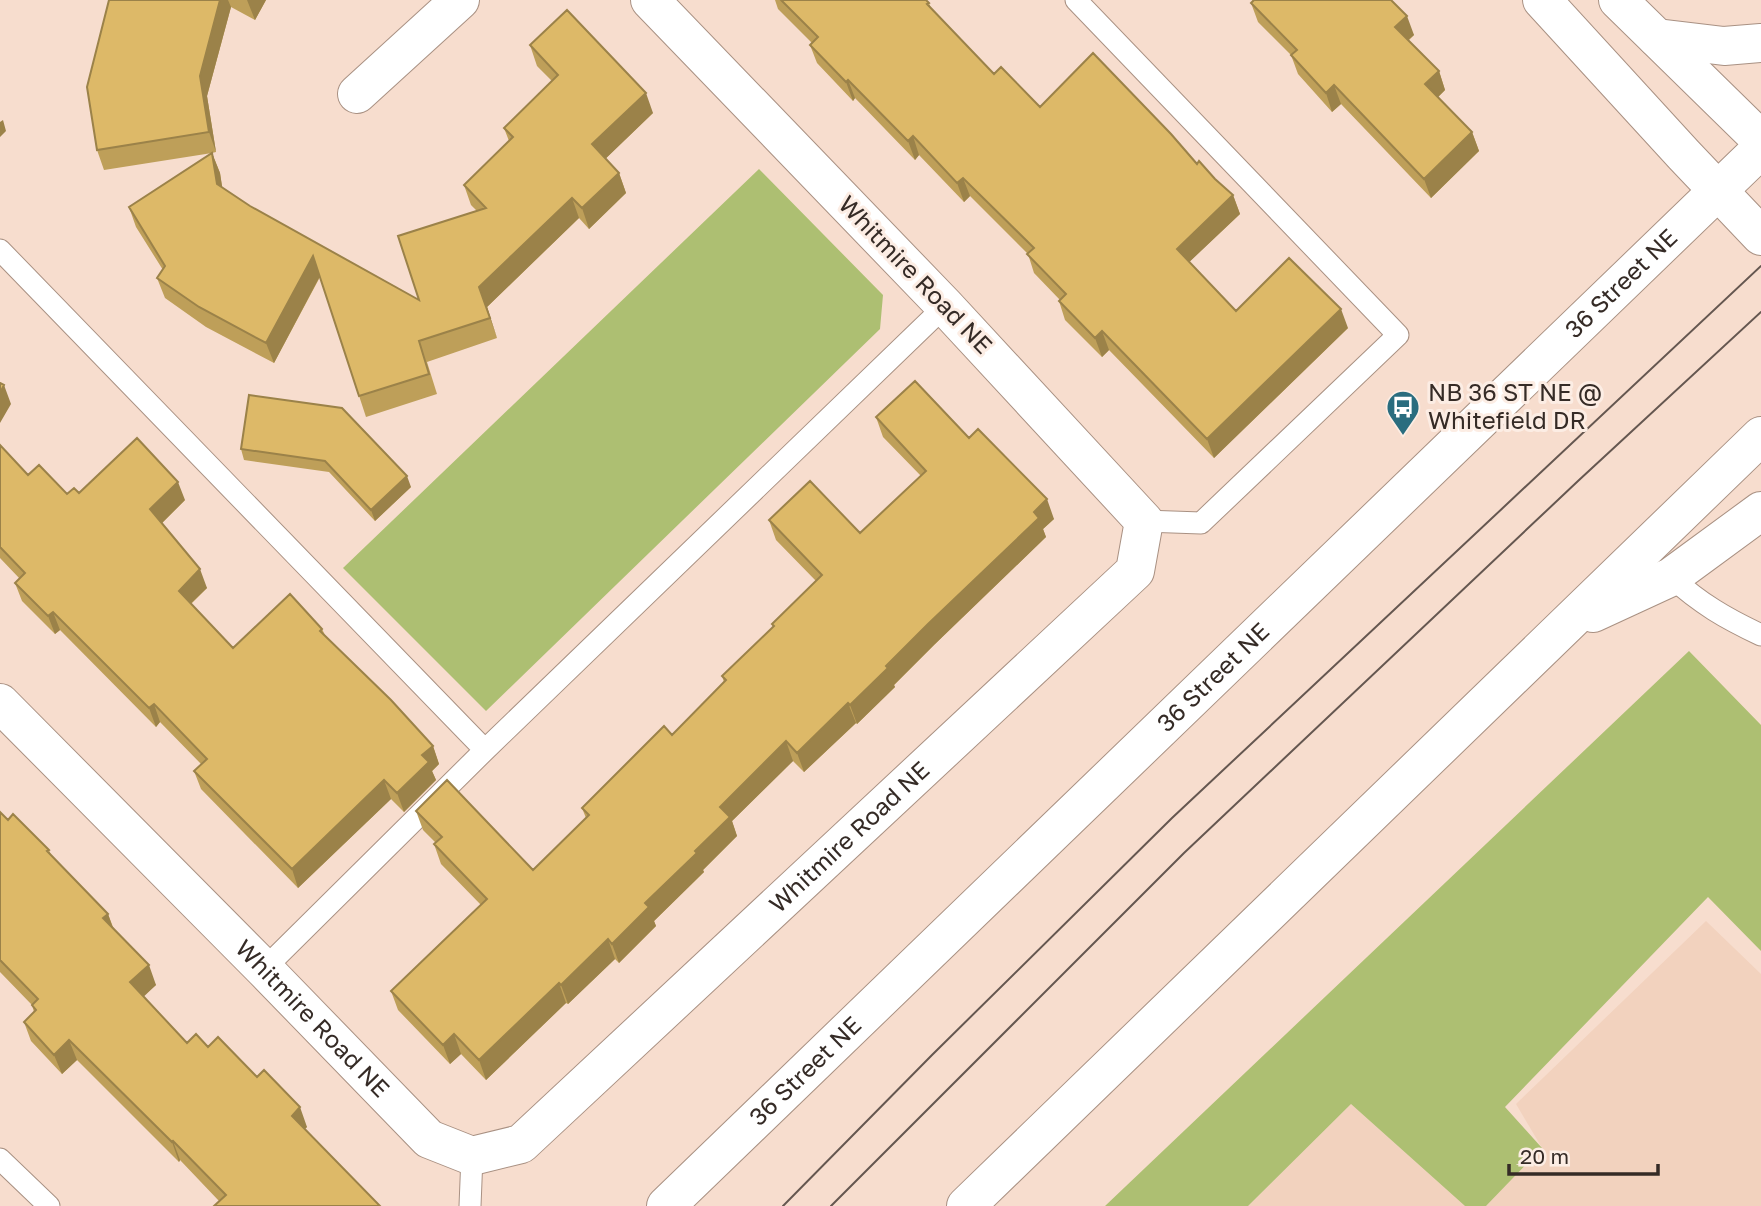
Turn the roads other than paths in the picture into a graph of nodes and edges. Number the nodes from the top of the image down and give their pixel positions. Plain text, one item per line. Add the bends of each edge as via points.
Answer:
1 (460, 0) edge
2 (650, 0) edge
3 (1076, 0) edge
4 (1542, 0) edge
5 (1618, 0) edge
6 (1657, 38) junction
7 (1761, 43) edge
8 (357, 94) dead end
9 (1761, 140) edge
10 (1761, 149) edge
11 (1717, 190) junction
12 (1761, 236) edge
13 (0, 250) edge
14 (946, 306) junction
15 (1761, 436) edge
16 (1761, 511) edge
17 (1144, 521) junction
18 (1671, 577) junction
19 (1566, 625) junction
20 (1761, 635) edge
21 (0, 703) edge
22 (485, 750) junction
23 (264, 969) junction
24 (472, 1156) junction
25 (0, 1159) edge
26 (49, 1206) edge
27 (470, 1206) edge
28 (666, 1206) edge
29 (965, 1206) edge

1 - 8 street
2 - 14 street, Whitmire Road NE
3 - 17 lane via 1398,335 1200,523
4 - 11 street
5 - 6 street
6 - 7 street via 1724,46
6 - 9 street
10 - 11 street, 36 Street NE
11 - 12 street
11 - 28 street, 36 Street NE
13 - 22 lane
14 - 17 street, Whitmire Road NE
14 - 22 lane
15 - 19 street
16 - 18 street
17 - 24 street, Whitmire Road NE via 1135,571 521,1144
18 - 19 street
18 - 20 lane via 1727,619
19 - 29 street
21 - 23 street, Whitmire Road NE
22 - 23 lane
23 - 24 street, Whitmire Road NE via 429,1139
24 - 27 lane
25 - 26 lane

